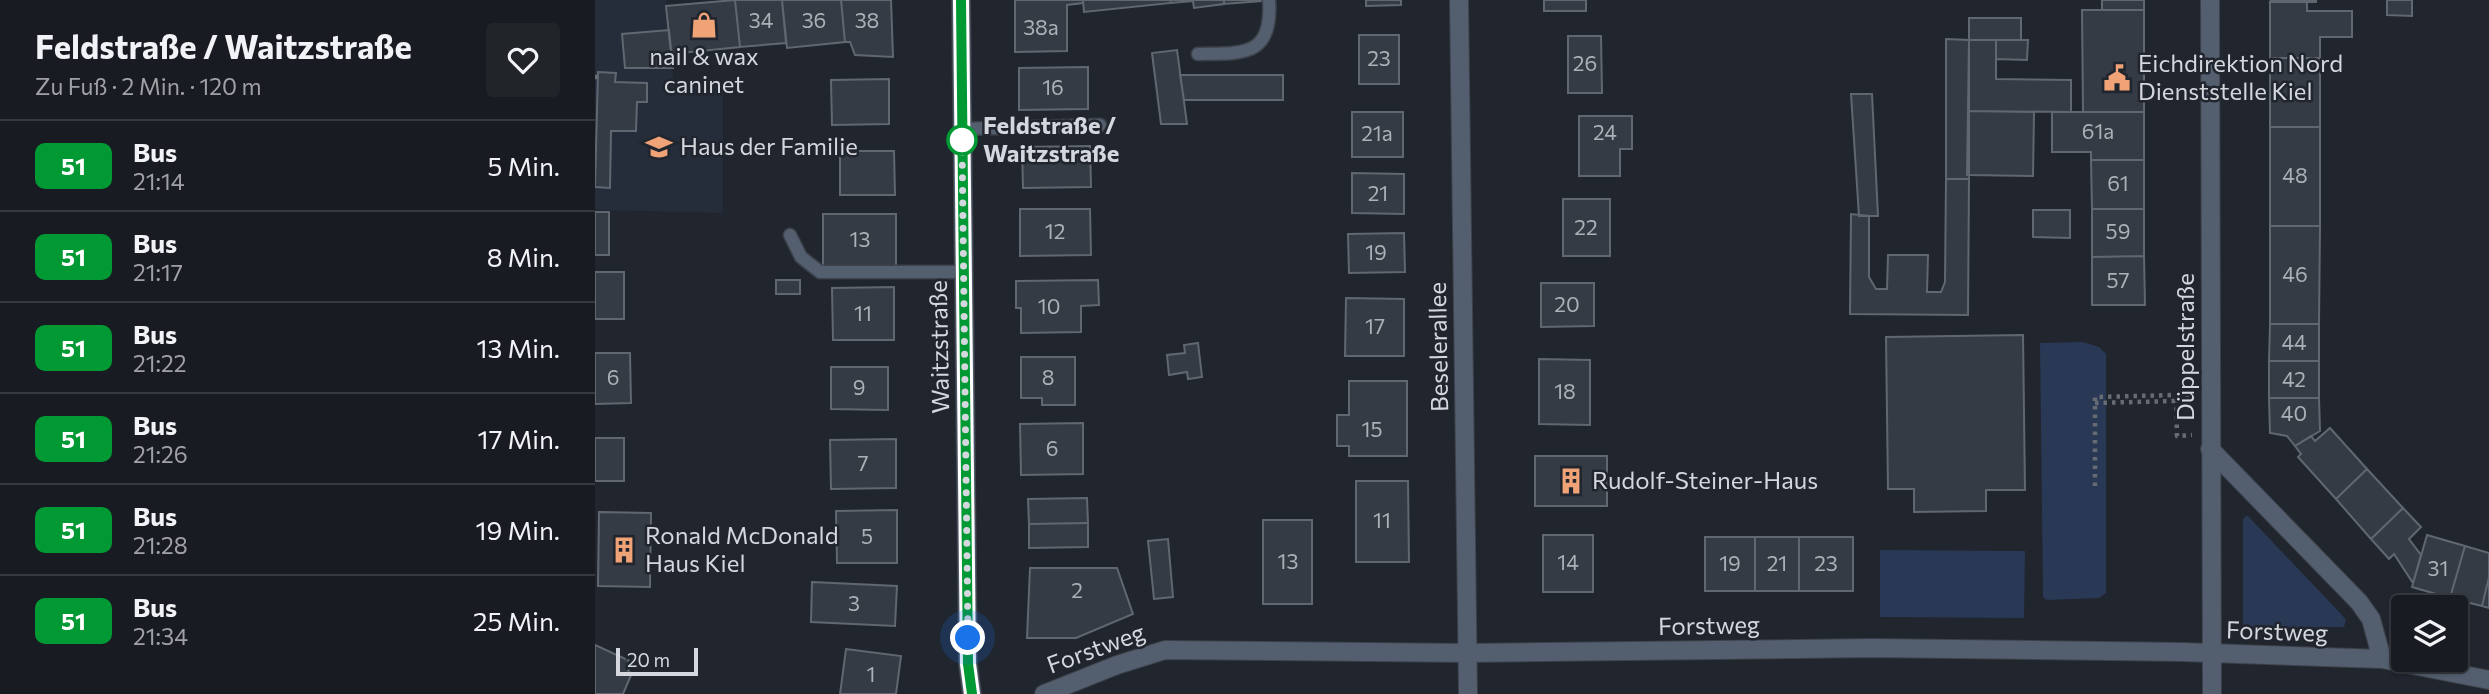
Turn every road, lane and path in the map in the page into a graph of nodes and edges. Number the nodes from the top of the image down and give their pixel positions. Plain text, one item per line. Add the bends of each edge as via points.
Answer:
1 (961, 0) edge
2 (1269, 0) edge
3 (1459, 0) edge
4 (2210, 0) edge
5 (1198, 54) dead end
6 (1100, 125) dead end
7 (962, 129) junction
8 (790, 235) dead end
9 (964, 272) junction
10 (2176, 398) dead end
11 (2210, 449) junction
12 (2095, 486) dead end
13 (1468, 653) junction
14 (2212, 654) junction
15 (2382, 659) junction
16 (2489, 680) edge
17 (972, 694) edge
18 (1044, 694) edge
19 (1468, 694) edge
20 (2213, 694) edge

1 - 7 street, Waitzstraße
2 - 5 lane via 1262,41 1246,53
3 - 13 street, Beselerallee
4 - 11 street, Düppelstraße
6 - 7 lane
7 - 9 street, Waitzstraße
8 - 9 lane via 801,257 820,272
9 - 17 street, Waitzstraße
10 - 12 path via 2095,397
11 - 14 street, Düppelstraße
11 - 15 street, Forstweg via 2359,602 2371,619
13 - 14 street, Forstweg via 1872,648
13 - 18 street, Forstweg via 1165,650
13 - 19 street, Beselerallee
14 - 15 street, Forstweg
14 - 20 street, Düppelstraße
15 - 16 street, Forstweg

